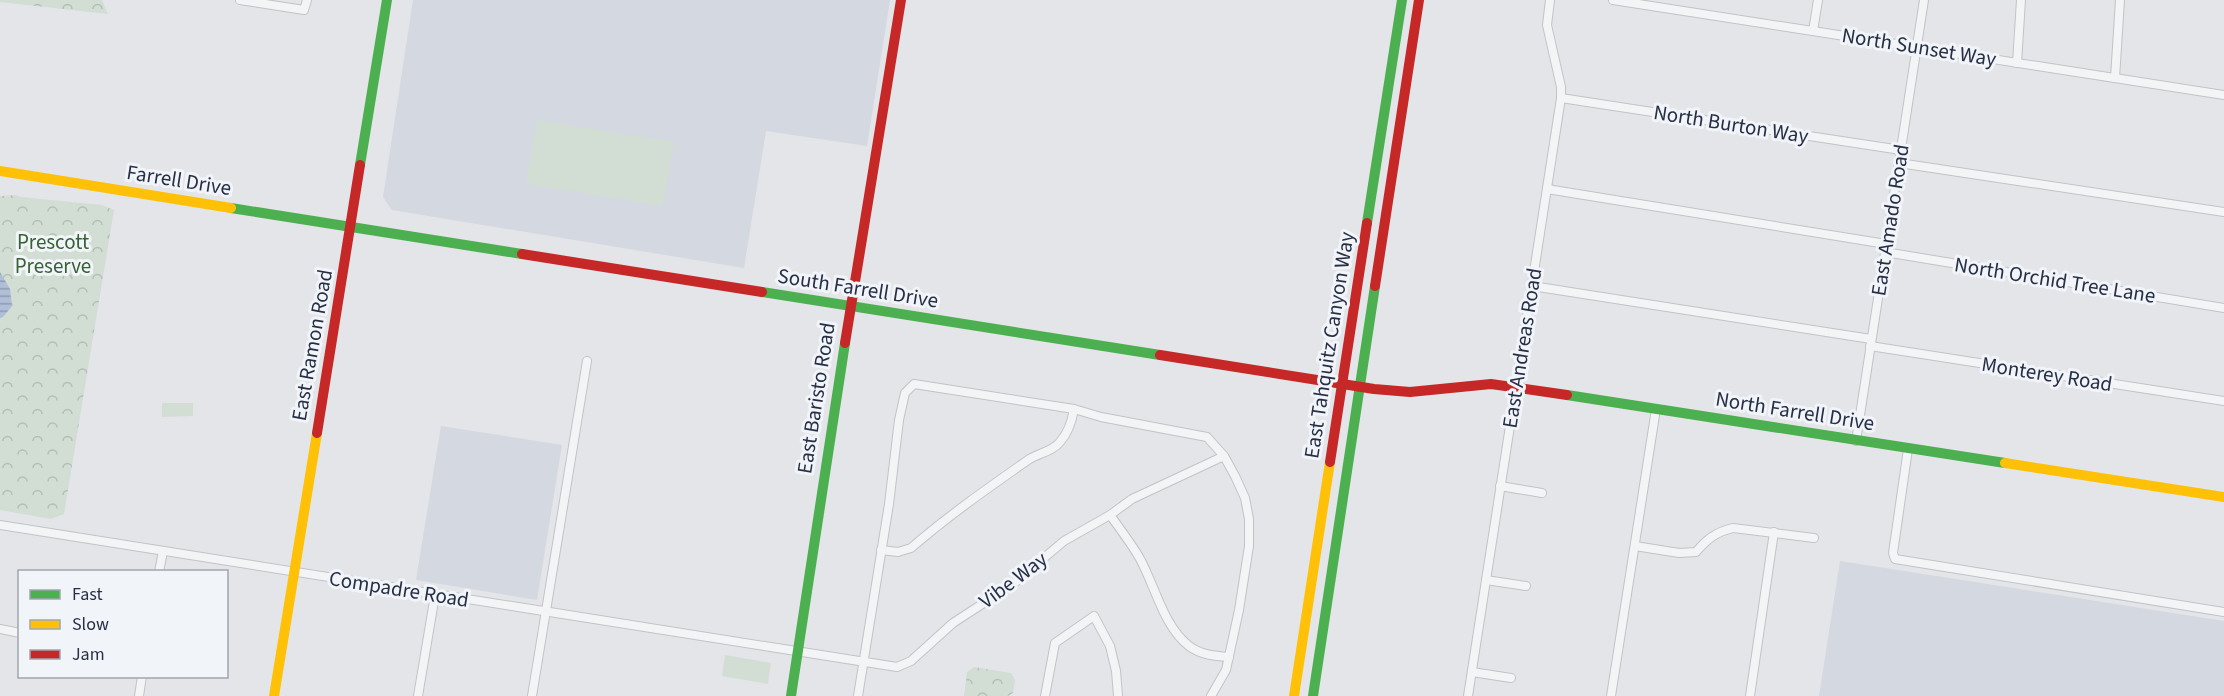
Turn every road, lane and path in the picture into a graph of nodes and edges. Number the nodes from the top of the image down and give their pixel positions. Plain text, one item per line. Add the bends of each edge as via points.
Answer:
1 (240, 0) edge
2 (307, 0) edge
3 (387, 0) edge
4 (901, 0) edge
5 (1402, 0) edge
6 (1419, 0) edge
7 (1550, 0) edge
8 (1613, 0) edge
9 (1818, 0) edge
10 (1924, 0) edge
11 (2021, 0) edge
12 (2120, 0) edge
13 (1813, 31) junction
14 (1917, 48) junction
15 (2017, 63) junction
16 (2115, 78) junction
17 (2224, 94) edge
18 (1561, 98) junction
19 (1901, 150) junction
20 (1899, 163) junction
21 (0, 171) edge
22 (1548, 189) junction
23 (2224, 212) edge
24 (351, 227) junction
25 (1886, 248) junction
26 (1532, 286) junction
27 (850, 307) junction
28 (2224, 308) edge
29 (1871, 342) junction
30 (587, 361) dead end
31 (1343, 384) junction
32 (1360, 387) junction
33 (1516, 387) junction
34 (2224, 401) edge
35 (1074, 409) junction
36 (1656, 409) junction
37 (1856, 441) junction
38 (1908, 449) junction
39 (1224, 456) junction
40 (1500, 486) junction
41 (1542, 493) dead end
42 (2224, 497) edge
43 (1110, 515) junction
44 (0, 525) edge
45 (1774, 532) junction
46 (1814, 538) dead end
47 (1635, 546) junction
48 (882, 550) junction
49 (163, 551) junction
50 (159, 570) edge
51 (294, 573) junction
52 (1486, 580) junction
53 (1526, 586) dead end
54 (435, 595) junction
55 (2224, 612) edge
56 (546, 613) junction
57 (0, 629) edge
58 (18, 633) edge
59 (798, 652) junction
60 (1229, 657) junction
61 (864, 663) junction
62 (1472, 672) junction
63 (142, 678) edge
64 (1511, 678) dead end
65 (139, 696) edge
66 (274, 696) edge
67 (418, 696) edge
68 (532, 696) edge
69 (791, 696) edge
70 (858, 696) edge
71 (1045, 696) edge
72 (1118, 696) edge
73 (1211, 696) edge
74 (1294, 696) edge
75 (1313, 696) edge
76 (1468, 696) edge
77 (1611, 696) edge
78 (1750, 696) edge

1 - 2 street via 304,10
3 - 24 street, East Ramon Road
4 - 27 street, East Baristo Road
5 - 31 street, East Tahquitz Canyon Way
6 - 32 street, East Tahquitz Canyon Way
7 - 18 street, East Andreas Road via 1547,25
8 - 13 street, North Sunset Way
9 - 13 street
10 - 14 street, East Amado Road
11 - 15 street
12 - 16 street
13 - 14 street, North Sunset Way
14 - 15 street, North Sunset Way
14 - 19 street, East Amado Road
15 - 16 street, North Sunset Way
16 - 17 street, North Sunset Way
18 - 19 street, North Burton Way
18 - 22 street, East Andreas Road
19 - 20 street, East Amado Road
20 - 23 street
20 - 25 street, East Amado Road
21 - 24 street, Farrell Drive
22 - 25 street, North Orchid Tree Lane
22 - 26 street, East Andreas Road
24 - 27 street, South Farrell Drive
24 - 51 street, East Ramon Road
25 - 28 street, North Orchid Tree Lane
25 - 29 street, East Amado Road
26 - 29 street, Monterey Road
26 - 33 street, East Andreas Road
27 - 31 street, South Farrell Drive
27 - 59 street, East Baristo Road
29 - 34 street, Monterey Road
29 - 37 street, East Amado Road
30 - 56 street
31 - 32 street, South Farrell Drive
31 - 74 street, East Tahquitz Canyon Way
32 - 33 street, North Farrell Drive via 1410,392 1466,385
32 - 75 street, East Tahquitz Canyon Way
33 - 36 street, North Farrell Drive
33 - 40 street, East Andreas Road
35 - 39 street via 1207,437
35 - 48 street via 1059,444 986,489 911,548 898,552
35 - 48 street via 914,384 905,393 902,404
36 - 37 street, North Farrell Drive
36 - 47 street
37 - 38 street, North Farrell Drive
38 - 42 street, North Farrell Drive
38 - 55 street via 1894,559
39 - 43 street, Vibe Way via 1132,499
39 - 60 street via 1245,498 1249,519 1245,579
40 - 41 street
40 - 52 street, East Andreas Road
43 - 60 street via 1139,557 1181,638 1206,654
43 - 61 street, Vibe Way via 1064,541 1013,584 953,623 911,661 897,667
44 - 49 street, Compadre Road
45 - 46 street
45 - 47 street via 1733,528 1721,531 1708,538 1696,552
45 - 78 street
47 - 77 street
48 - 61 street
49 - 50 street
49 - 51 street, Compadre Road
51 - 54 street, Compadre Road
51 - 66 street, East Ramon Road
52 - 53 street
52 - 62 street, East Andreas Road
54 - 56 street, Compadre Road
54 - 67 street
56 - 59 street, Compadre Road
56 - 68 street
57 - 58 street
59 - 61 street, Vibe Way
59 - 69 street, East Baristo Road
60 - 73 street
61 - 70 street
62 - 64 street
62 - 76 street, East Andreas Road
63 - 65 street
71 - 72 street via 1055,643 1094,616 1110,646

